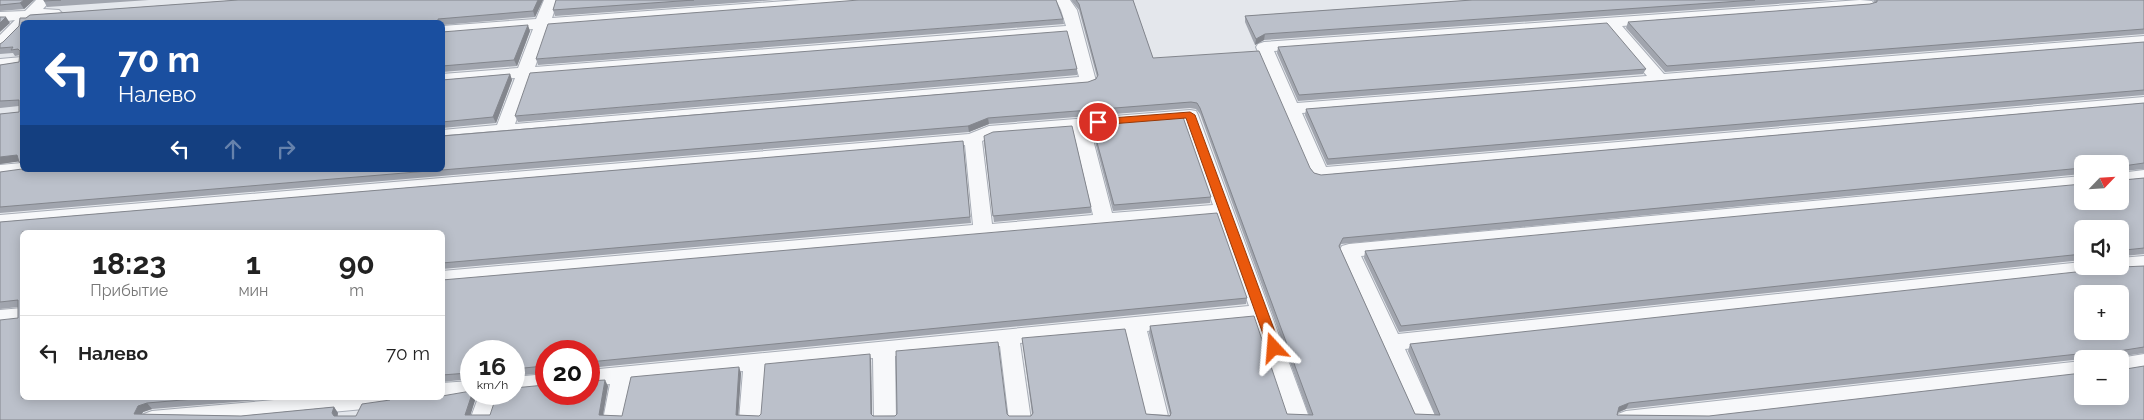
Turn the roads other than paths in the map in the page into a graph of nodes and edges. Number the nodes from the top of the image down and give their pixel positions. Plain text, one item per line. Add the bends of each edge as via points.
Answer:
1 (44, 0) edge
2 (551, 0) edge
3 (860, 0) edge
4 (1063, 0) edge
5 (1867, 4) edge
6 (67, 12) edge
7 (29, 15) junction
8 (0, 17) edge
9 (24, 20) edge
10 (1610, 22) junction
11 (20, 24) edge
12 (542, 24) junction
13 (1073, 30) junction
14 (445, 31) edge
15 (2144, 41) edge
16 (0, 44) edge
17 (20, 62) edge
18 (0, 64) edge
19 (525, 73) junction
20 (445, 79) edge
21 (1659, 80) junction
22 (2144, 102) edge
23 (1291, 109) junction
24 (1080, 124) junction
25 (504, 130) junction
26 (445, 135) edge
27 (973, 139) junction
28 (20, 169) edge
29 (0, 171) edge
30 (2144, 176) edge
31 (2129, 178) edge
32 (2074, 183) edge
33 (1224, 210) junction
34 (1104, 220) junction
35 (0, 221) edge
36 (983, 230) junction
37 (2144, 263) edge
38 (2129, 264) edge
39 (2074, 270) edge
40 (445, 278) edge
41 (1262, 312) junction
42 (20, 316) edge
43 (0, 318) edge
44 (1134, 325) junction
45 (1009, 337) junction
46 (1391, 344) junction
47 (884, 349) junction
48 (755, 362) junction
49 (2144, 362) edge
50 (2129, 364) edge
51 (2074, 370) edge
52 (623, 374) junction
53 (600, 377) edge
54 (460, 390) edge
55 (445, 392) edge
56 (380, 400) edge
57 (486, 405) edge
58 (353, 410) edge
59 (215, 417) edge
60 (152, 420) edge
61 (481, 420) edge
62 (614, 420) edge
63 (750, 420) edge
64 (885, 420) edge
65 (1020, 420) edge
66 (1158, 420) edge
67 (1299, 420) edge
68 (1426, 420) edge
69 (1626, 420) edge

1 - 7 lane
2 - 12 lane
3 - 12 lane
4 - 13 lane
5 - 10 lane
6 - 7 lane
7 - 8 lane
7 - 9 lane
10 - 21 lane
10 - 23 lane via 1264,47
11 - 16 lane
12 - 14 lane
12 - 19 lane
13 - 19 lane
13 - 25 lane via 1088,81
15 - 21 lane
17 - 18 lane
19 - 20 lane
19 - 25 lane
21 - 23 lane
22 - 23 lane via 1320,173
24 - 27 lane via 990,131
24 - 33 lane via 1190,115
24 - 34 lane
25 - 26 lane
27 - 35 lane
27 - 36 lane
28 - 29 lane
30 - 31 lane
32 - 46 lane via 1349,251
33 - 34 lane
33 - 41 lane
34 - 36 lane
36 - 40 lane
37 - 38 lane
39 - 46 lane
41 - 44 lane
41 - 67 lane
42 - 43 lane
44 - 45 lane
44 - 66 lane
45 - 47 lane
45 - 65 lane
46 - 68 lane
47 - 48 lane
47 - 64 lane
48 - 52 lane
48 - 63 lane
49 - 50 lane
51 - 69 lane
52 - 53 lane
52 - 62 lane
54 - 55 lane
56 - 58 lane
57 - 61 lane
58 - 59 lane
59 - 60 lane

